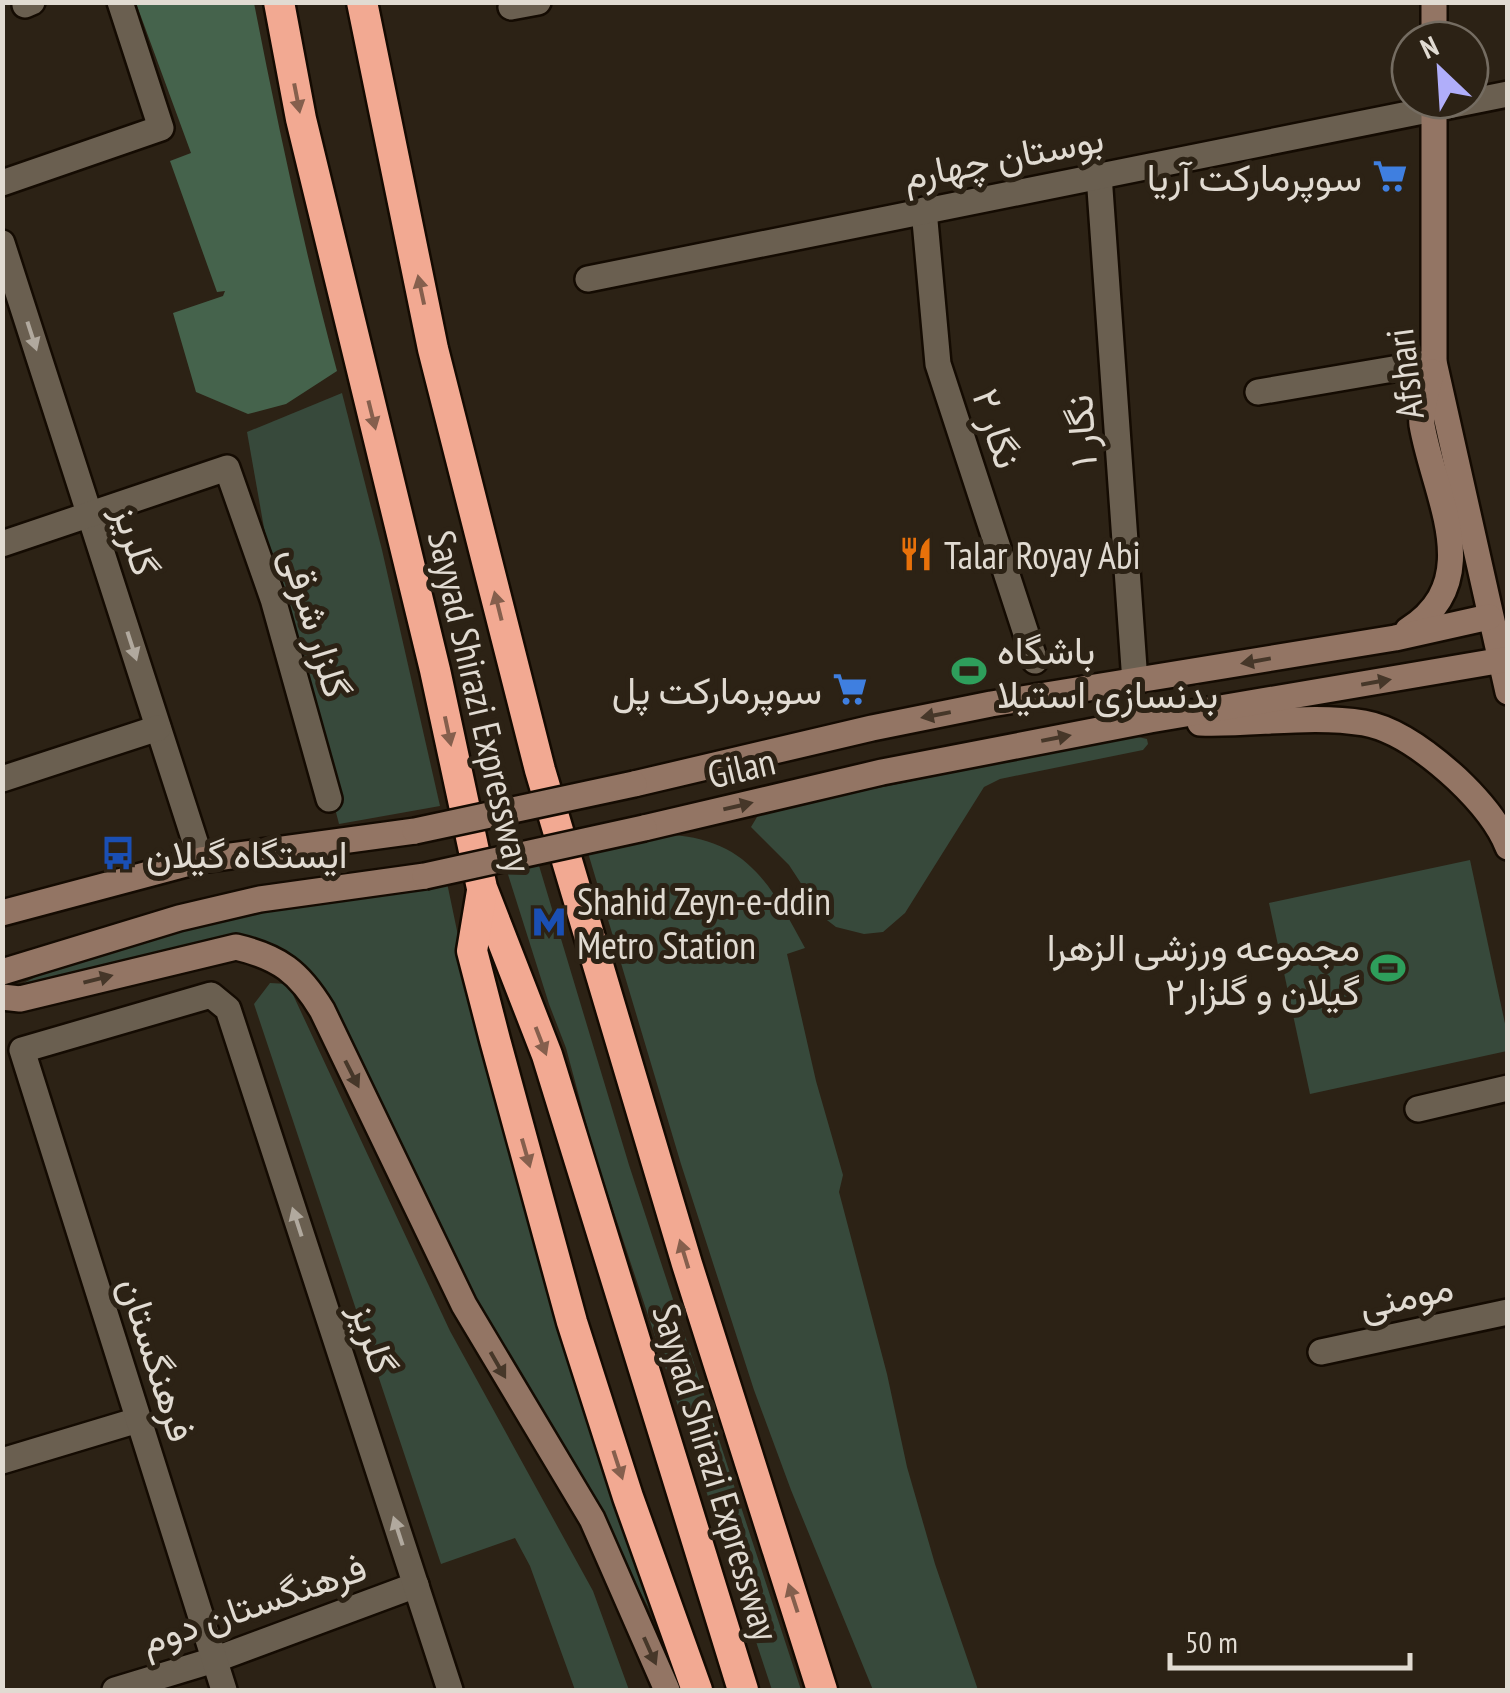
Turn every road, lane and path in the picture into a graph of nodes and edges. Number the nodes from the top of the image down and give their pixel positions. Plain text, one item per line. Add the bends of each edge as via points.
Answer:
1 (120, 2) edge
2 (280, 2) edge
3 (362, 2) edge
4 (538, 2) edge
5 (511, 8) dead end
6 (1390, 114) edge
7 (1434, 120) edge
8 (1099, 175) junction
9 (2, 183) edge
10 (924, 210) junction
11 (2, 244) edge
12 (588, 279) dead end
13 (1434, 362) junction
14 (1258, 392) dead end
15 (90, 514) junction
16 (2, 544) edge
17 (1490, 616) junction
18 (1395, 638) junction
19 (1503, 660) junction
20 (1035, 661) dead end
21 (1136, 682) junction
22 (1508, 692) edge
23 (1150, 720) junction
24 (158, 728) junction
25 (2, 779) edge
26 (328, 799) dead end
27 (1508, 847) edge
28 (201, 860) junction
29 (482, 888) junction
30 (2, 913) edge
31 (2, 972) edge
32 (2, 996) edge
33 (22, 1050) joint
34 (1508, 1088) edge
35 (1418, 1109) dead end
36 (1508, 1312) edge
37 (1321, 1352) dead end
38 (138, 1420) junction
39 (2, 1461) edge
40 (416, 1585) junction
41 (214, 1660) junction
42 (115, 1690) edge
43 (224, 1690) edge
44 (450, 1690) edge
45 (667, 1690) edge
46 (697, 1690) edge
47 (743, 1690) edge
48 (822, 1690) edge

1 - 9 street via 162,128
2 -> 29 highway, Sayyad Shirazi Expressway via 301,119
48 -> 3 highway, Sayyad Shirazi Expressway via 540,770 433,349
4 - 5 street
6 - 8 street, بوستان چهارم
7 - 13 main road, Afshari
8 - 10 street, بوستان چهارم
8 - 21 street, نگار ۱
10 - 12 street, بوستان چهارم
10 - 20 street, نگار ۲ via 938,364
11 -> 15 street, گلریز
13 - 14 street
13 - 17 main road, Afshari
13 - 18 main road, Gilan via 1421,420 1450,531 1450,569 1444,597 1429,616
15 - 16 street
15 -> 24 street, گلریز
15 - 26 street, گلزار شرقی via 227,468 273,599
17 - 18 main road, Gilan
17 - 19 main road, Afshari
18 -> 21 main road, Gilan
19 - 22 main road, Afshari
23 -> 19 main road, Gilan
21 -> 28 main road, Gilan, bridge via 872,728 415,832
23 - 27 main road via 1366,723 1438,762 1477,798
31 -> 23 main road, Gilan, bridge via 260,899 425,876 882,772
24 - 25 street
24 - 28 street, گلریز
28 - 30 main road, Gilan
29 -> 46 highway via 472,951 495,1040 572,1322
29 -> 47 highway, Sayyad Shirazi Expressway via 547,1056
32 -> 45 main road via 20,998 236,947 267,954 308,986 464,1305 592,1519
33 - 38 street, فرهنگستان
40 -> 33 street, گلریز via 228,1009 212,995
34 - 35 street
36 - 37 street, مومنی
38 - 39 street
38 - 41 street, فرهنگستان
40 - 41 street, فرهنگستان دوم
40 - 44 street, گلریز
41 - 42 street, فرهنگستان دوم
41 - 43 street, فرهنگستان

